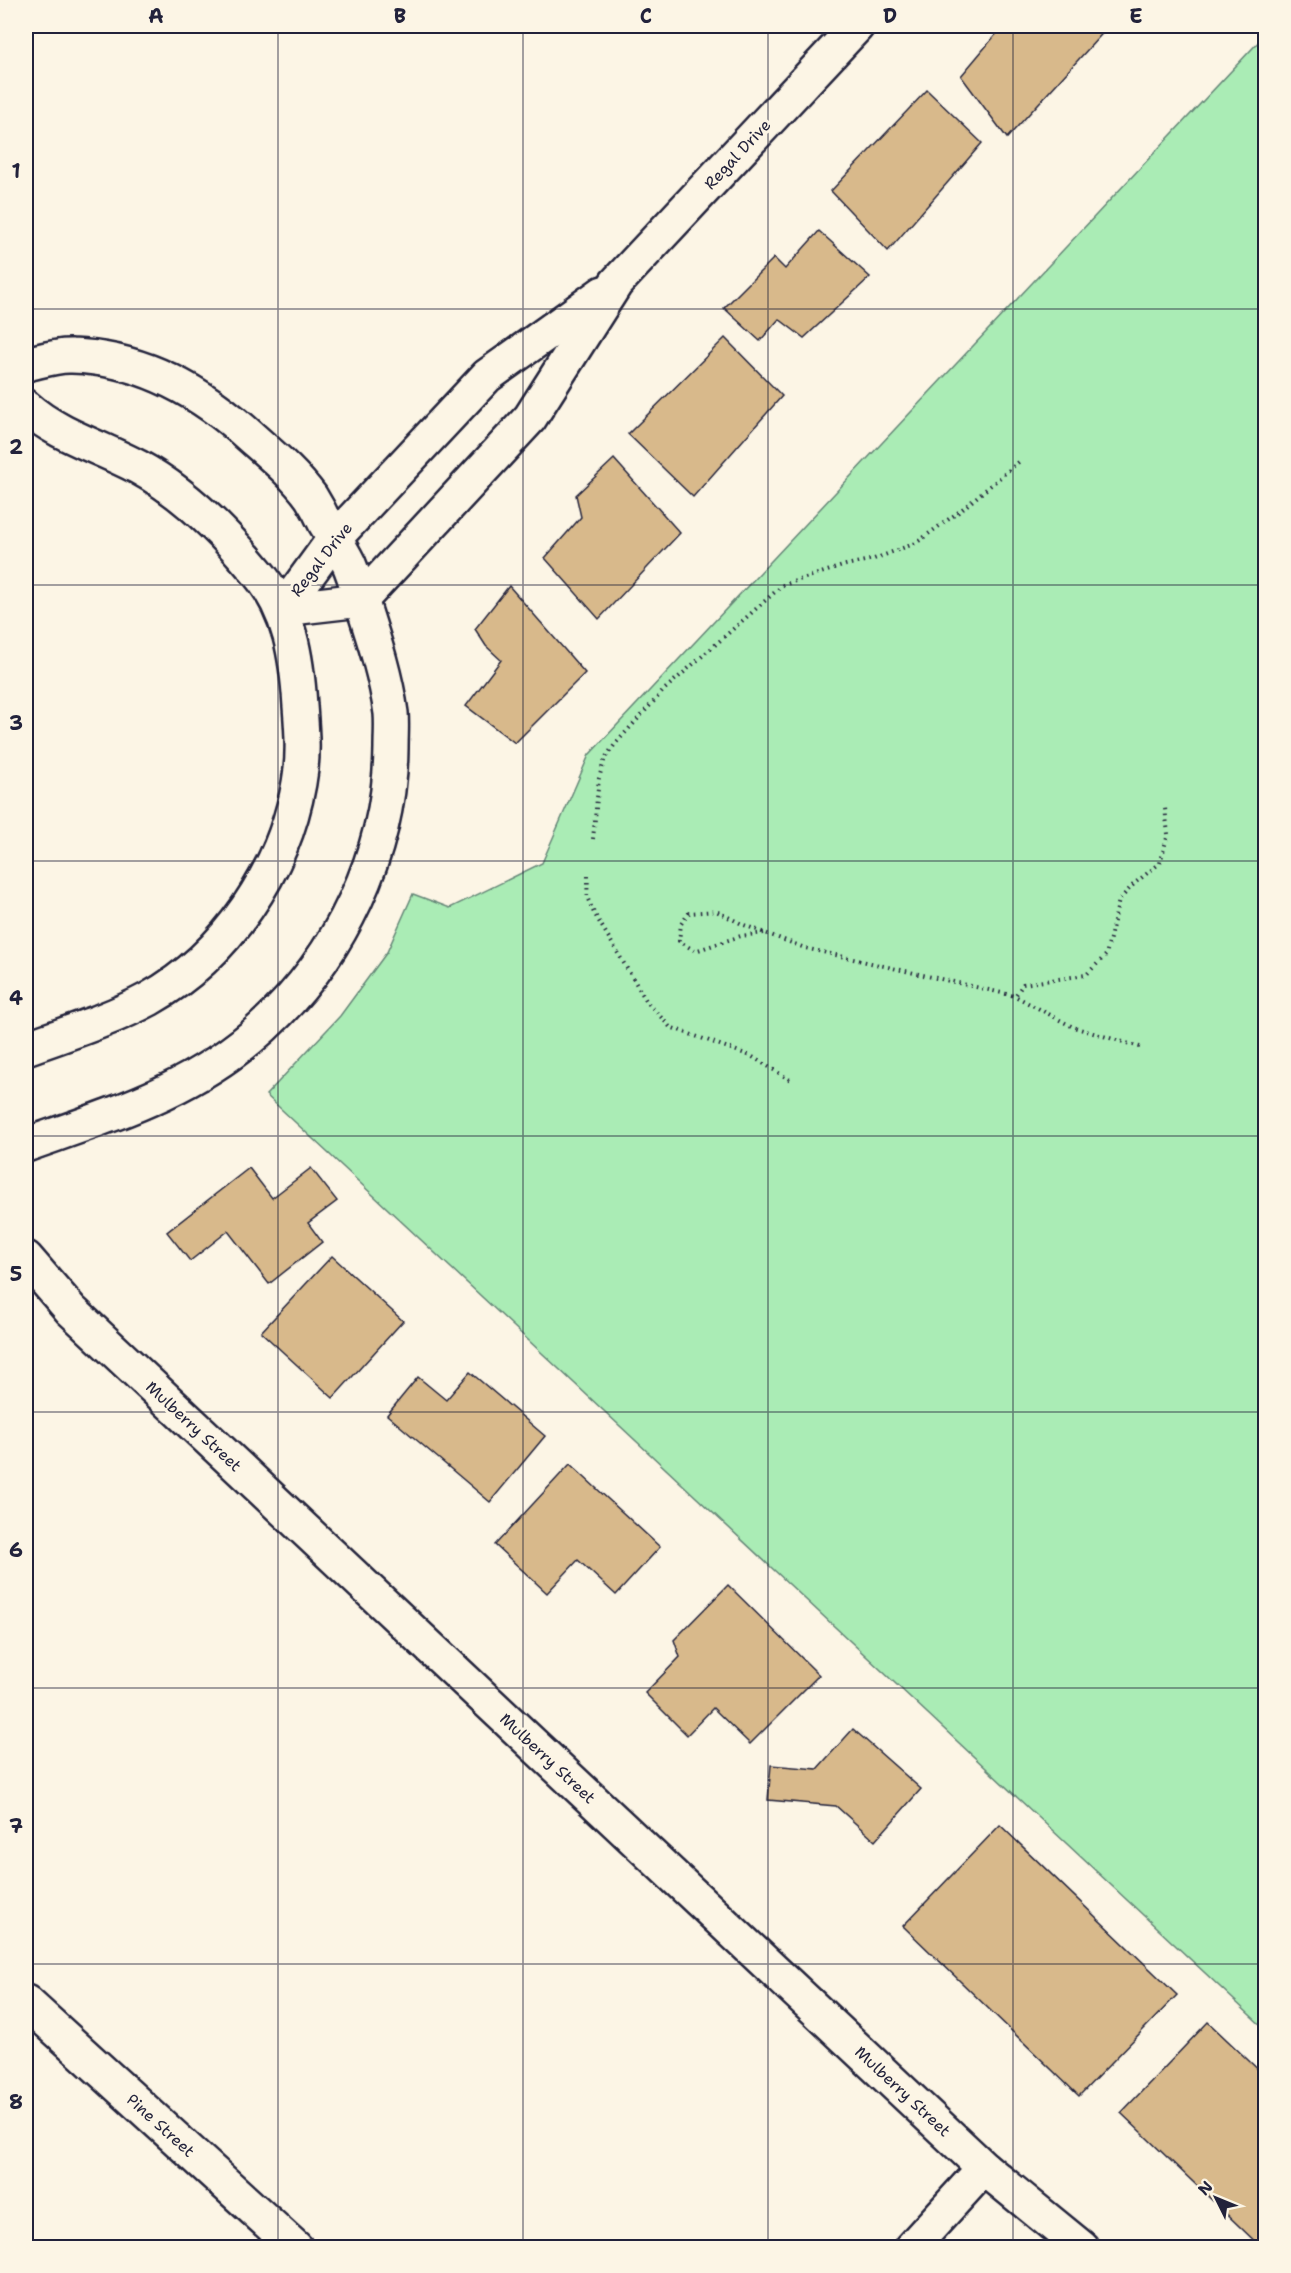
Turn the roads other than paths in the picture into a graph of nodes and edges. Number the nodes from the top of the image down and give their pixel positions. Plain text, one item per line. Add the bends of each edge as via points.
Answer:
1 (857, 26) edge
2 (616, 283) junction
3 (26, 364) edge
4 (26, 406) edge
5 (334, 539) junction
6 (361, 600) junction
7 (283, 609) junction
8 (26, 1048) edge
9 (26, 1145) edge
10 (26, 1258) edge
11 (26, 2002) edge
12 (984, 2168) junction
13 (296, 2247) edge
14 (911, 2247) edge
15 (1082, 2247) edge

1 - 2 street, Regal Drive
2 - 5 street, Regal Drive via 487,376
2 - 6 street, Regal Drive via 530,418
3 - 5 street via 69,355 122,362 160,375 200,397 282,465 311,497
4 - 7 street via 41,420 141,469 182,497 260,574
5 - 6 street via 349,565
5 - 7 street, Regal Drive
6 - 7 street, Regal Drive
6 - 9 street via 383,667 392,715 391,771 369,868 327,953 265,1026 226,1059 180,1086 130,1108
7 - 8 street via 295,652 303,742 289,827 272,866 220,943 189,972 149,998 101,1021
10 - 12 street, Mulberry Street via 71,1311
11 - 13 street, Pine Street
12 - 14 street
12 - 15 street, Mulberry Street

